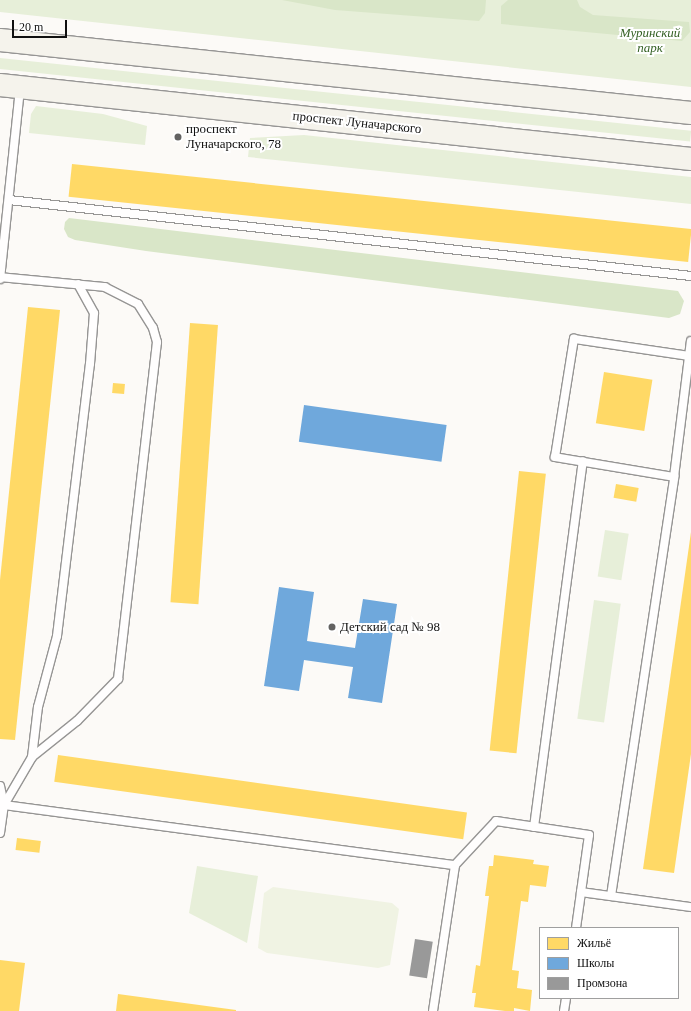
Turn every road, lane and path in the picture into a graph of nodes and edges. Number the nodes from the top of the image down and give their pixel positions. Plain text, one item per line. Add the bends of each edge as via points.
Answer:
1 (0, 40) edge
2 (10, 86) edge
3 (691, 113) edge
4 (691, 159) edge
5 (9, 200) junction
6 (691, 276) edge
7 (0, 278) edge
8 (78, 284) junction
9 (691, 341) edge
10 (689, 356) junction
11 (583, 461) junction
12 (674, 477) junction
13 (32, 757) junction
14 (0, 786) edge
15 (4, 805) junction
16 (534, 827) junction
17 (0, 833) edge
18 (455, 865) junction
19 (581, 892) junction
20 (611, 896) junction
21 (691, 907) edge
22 (576, 927) edge
23 (566, 999) edge
24 (433, 1011) edge
25 (564, 1011) edge

1 - 3 main road
2 - 4 main road, проспект Луначарского
2 - 5 lane
5 - 6 lane
5 - 7 lane
7 - 8 lane
8 - 13 lane via 94,313 90,364 57,636 38,707
8 - 13 lane via 105,287 138,304 153,328 157,342 118,679 77,721
9 - 10 lane
10 - 11 lane via 574,339 555,456
10 - 12 lane
11 - 12 lane
11 - 16 lane
12 - 20 lane
13 - 15 lane
14 - 15 lane
15 - 17 lane
15 - 18 lane
16 - 18 lane via 496,821
16 - 19 lane via 590,835
18 - 24 lane
19 - 20 lane
19 - 22 lane
20 - 21 lane
23 - 25 lane

